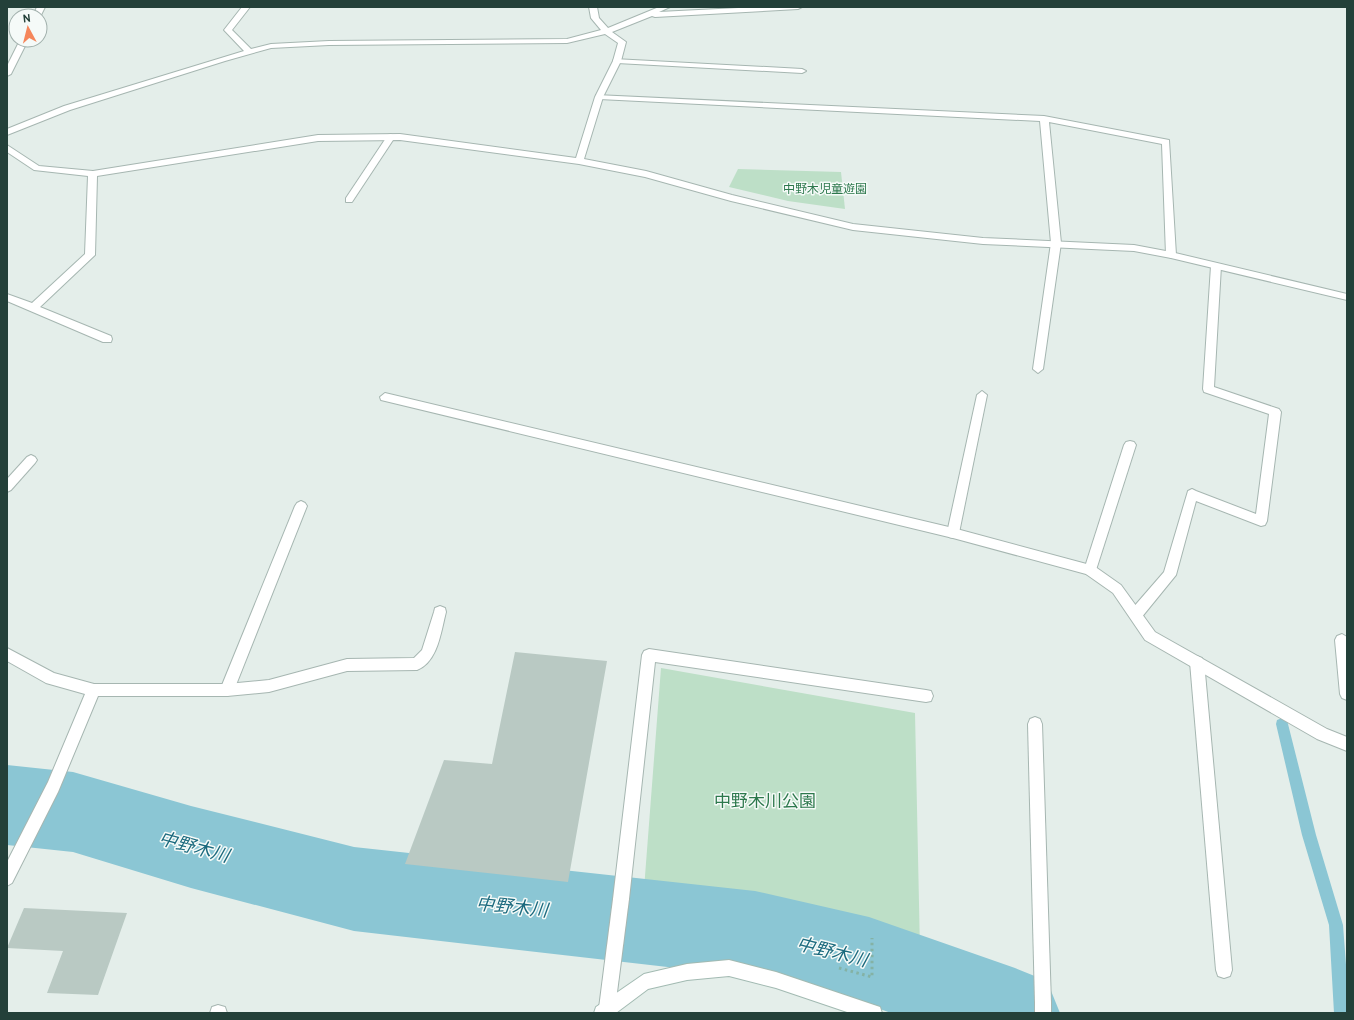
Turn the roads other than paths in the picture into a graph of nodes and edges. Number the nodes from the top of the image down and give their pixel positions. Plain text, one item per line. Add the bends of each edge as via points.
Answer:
1 (246, 7) edge
2 (593, 7) edge
3 (666, 7) edge
4 (798, 7) edge
5 (645, 16) junction
6 (607, 31) junction
7 (20, 48) edge
8 (248, 52) junction
9 (617, 61) junction
10 (802, 71) dead end
11 (7, 74) edge
12 (599, 96) junction
13 (1044, 120) junction
14 (7, 132) edge
15 (391, 137) junction
16 (7, 148) edge
17 (579, 162) junction
18 (93, 174) junction
19 (349, 200) dead end
20 (1056, 243) junction
21 (1171, 255) junction
22 (1216, 266) junction
23 (7, 297) edge
24 (1347, 297) edge
25 (33, 308) junction
26 (107, 339) dead end
27 (1038, 369) dead end
28 (982, 395) dead end
29 (385, 397) dead end
30 (1130, 445) dead end
31 (31, 460) dead end
32 (7, 488) edge
33 (301, 506) dead end
34 (953, 533) junction
35 (1090, 570) junction
36 (440, 612) dead end
37 (1136, 614) junction
38 (1342, 640) dead end
39 (7, 654) edge
40 (1197, 662) junction
41 (94, 690) junction
42 (228, 690) junction
43 (1347, 694) edge
44 (926, 696) dead end
45 (1035, 724) dead end
46 (1347, 744) edge
47 (7, 878) edge
48 (1224, 970) dead end
49 (1043, 1008) edge
50 (605, 1010) edge
51 (874, 1013) edge

1 - 8 street via 228,30
2 - 6 street via 594,17
3 - 5 street
4 - 5 street
5 - 6 street
6 - 8 street via 567,41 329,43 271,46
6 - 9 street via 622,42
7 - 11 street
8 - 14 street via 67,108
9 - 10 street
9 - 12 street
12 - 13 street
12 - 17 street
13 - 20 street
13 - 21 street via 1166,142
15 - 17 street via 490,148
15 - 18 street via 318,138
15 - 19 street
16 - 18 street via 37,168
17 - 20 street via 646,174 731,198 853,226 983,241
18 - 25 street via 90,255
20 - 21 street via 1134,248
20 - 27 street
21 - 22 street
22 - 24 street
22 - 37 street via 1208,389 1275,412 1261,521 1192,494 1170,575
23 - 25 street
25 - 26 street
28 - 34 street
29 - 34 street
30 - 35 street
31 - 32 street
33 - 42 street
34 - 35 street
35 - 37 street via 1117,589
36 - 42 street via 428,653 417,664 347,665 269,686
37 - 40 street via 1150,636
38 - 43 street
39 - 41 street via 51,679
40 - 46 street via 1322,734
40 - 48 street
41 - 42 street
41 - 47 street via 53,787
44 - 50 street via 649,655 621,899
45 - 49 street
50 - 51 street via 644,982 687,972 729,968 776,980

